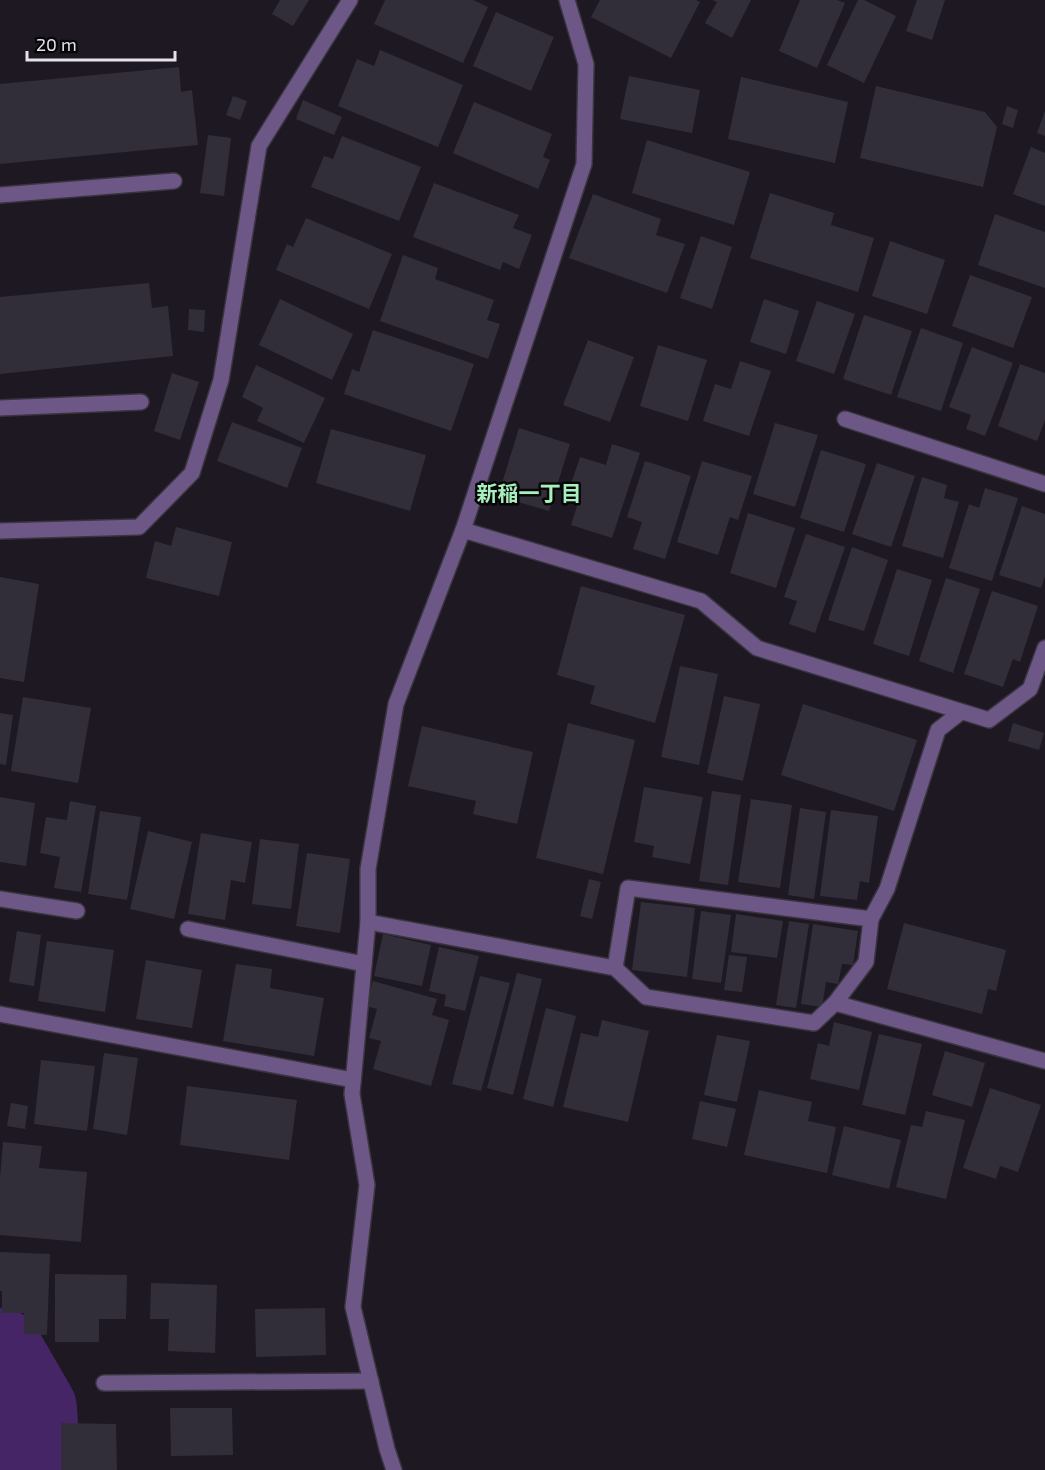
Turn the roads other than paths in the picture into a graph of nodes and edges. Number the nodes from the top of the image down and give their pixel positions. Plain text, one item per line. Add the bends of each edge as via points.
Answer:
1 (350, 0) edge
2 (567, 0) edge
3 (174, 181) dead end
4 (0, 195) edge
5 (141, 402) dead end
6 (0, 408) edge
7 (845, 419) dead end
8 (1045, 484) edge
9 (463, 530) junction
10 (0, 531) edge
11 (1045, 648) edge
12 (961, 712) junction
13 (0, 899) edge
14 (77, 911) dead end
15 (871, 919) junction
16 (368, 922) junction
17 (188, 929) dead end
18 (364, 964) junction
19 (615, 968) junction
20 (836, 1003) junction
21 (0, 1014) edge
22 (1045, 1061) edge
23 (353, 1080) junction
24 (371, 1381) junction
25 (104, 1383) dead end
26 (394, 1470) edge

1 - 10 street via 259,146 221,380 192,473 139,527
2 - 9 street via 586,64 584,164
3 - 4 street
5 - 6 street
7 - 8 street
9 - 12 street via 701,601 757,648
9 - 16 street via 396,704 368,869
11 - 12 street via 1030,689 1014,702 989,720
12 - 15 street via 938,730 887,890
13 - 14 street
15 - 19 street via 628,888
15 - 20 street via 866,962
16 - 18 street
16 - 19 street
17 - 18 street
18 - 23 street
19 - 20 street via 646,997 814,1023
20 - 22 street
21 - 23 street
23 - 24 street via 367,1185 353,1307
24 - 25 street
24 - 26 street

